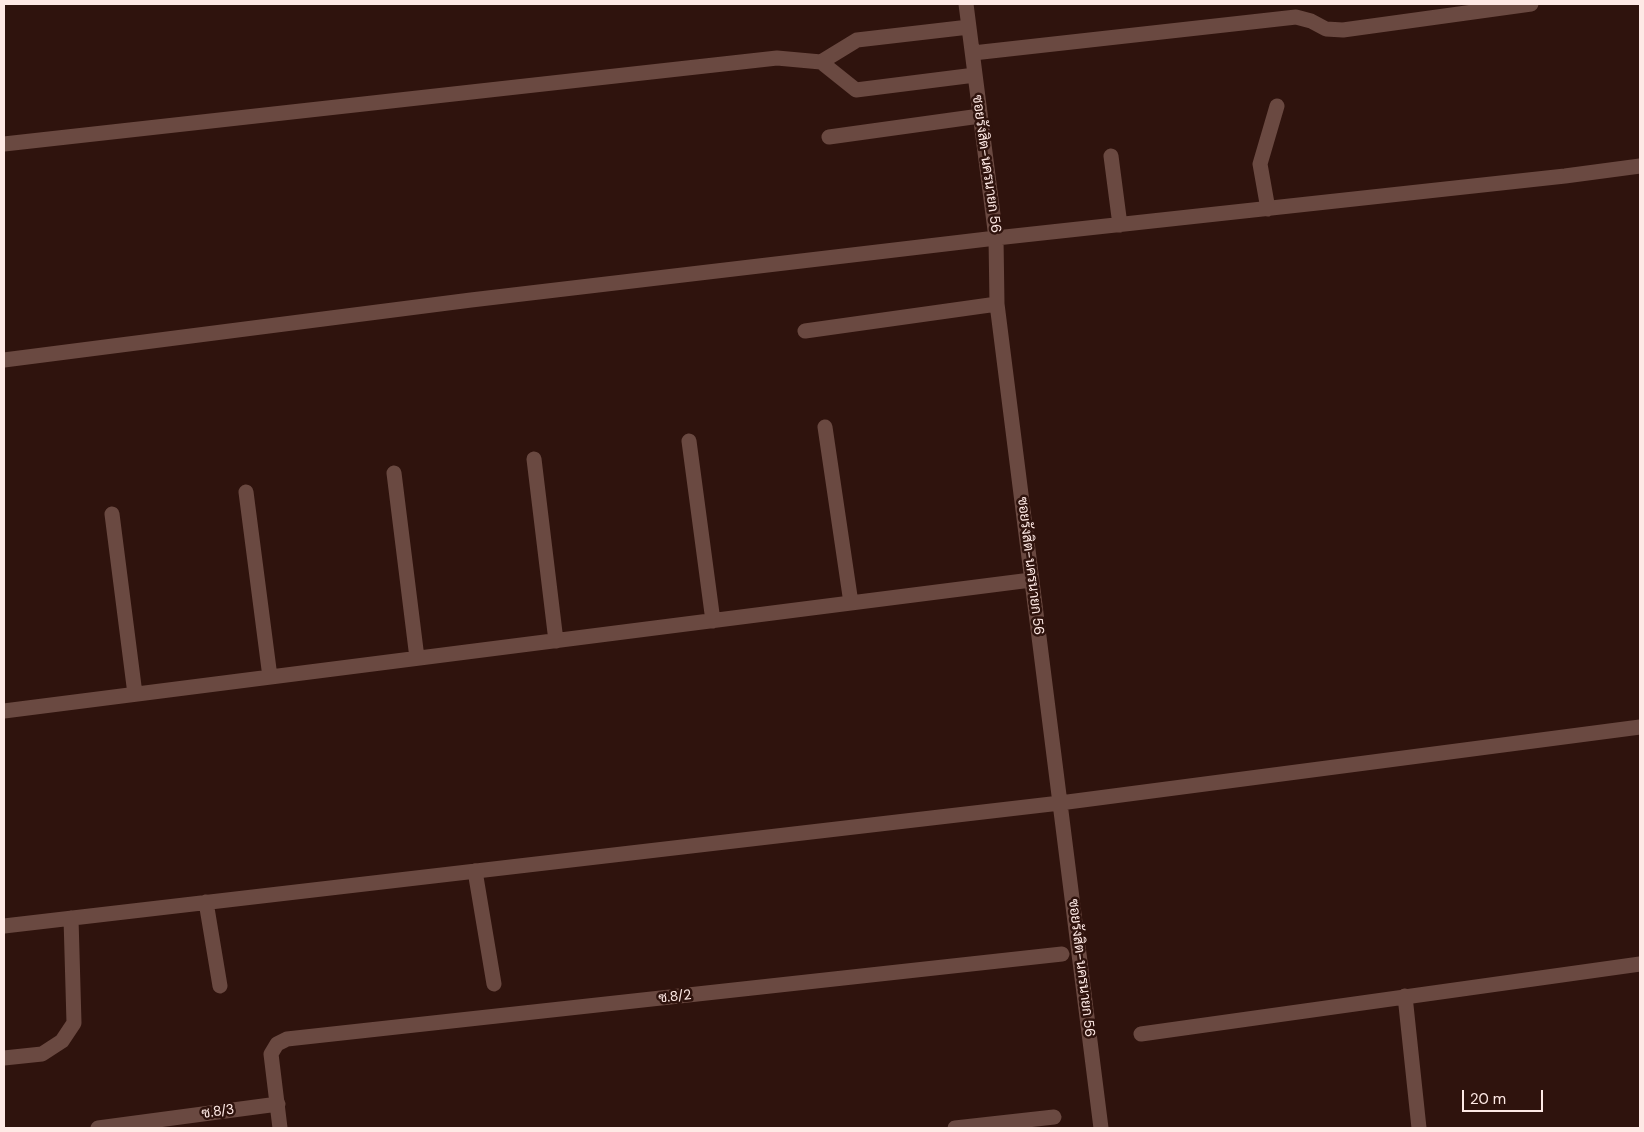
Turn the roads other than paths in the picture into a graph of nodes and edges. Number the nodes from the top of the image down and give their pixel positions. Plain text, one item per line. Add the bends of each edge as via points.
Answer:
1 (966, 4) edge
2 (1531, 4) edge
3 (969, 27) junction
4 (973, 53) junction
5 (821, 62) junction
6 (975, 76) junction
7 (1277, 106) dead end
8 (980, 116) junction
9 (829, 137) dead end
10 (4, 144) edge
11 (1111, 156) dead end
12 (1640, 166) edge
13 (1268, 209) junction
14 (1120, 225) junction
15 (996, 238) junction
16 (996, 304) junction
17 (805, 331) dead end
18 (4, 360) edge
19 (825, 427) dead end
20 (689, 440) dead end
21 (534, 459) dead end
22 (394, 473) dead end
23 (246, 492) dead end
24 (112, 514) dead end
25 (1031, 580) junction
26 (851, 603) junction
27 (713, 621) junction
28 (556, 640) junction
29 (417, 658) junction
30 (270, 677) junction
31 (135, 694) junction
32 (4, 712) edge
33 (1640, 727) edge
34 (1060, 803) junction
35 (475, 871) junction
36 (206, 902) junction
37 (71, 918) junction
38 (4, 926) edge
39 (1062, 954) dead end
40 (1640, 964) edge
41 (494, 984) dead end
42 (220, 986) dead end
43 (1405, 996) junction
44 (1141, 1034) dead end
45 (4, 1058) edge
46 (278, 1104) junction
47 (1054, 1117) dead end
48 (98, 1128) edge
49 (280, 1128) edge
50 (955, 1128) edge
51 (1101, 1128) edge
52 (1419, 1128) edge

1 - 3 street, ซอยรังสิต-นครนายก 56
2 - 4 street via 1343,30 1326,29 1296,17
3 - 4 street, ซอยรังสิต-นครนายก 56
3 - 5 street via 857,40
4 - 6 street, ซอยรังสิต-นครนายก 56
5 - 6 street via 856,90
5 - 10 street via 777,58
6 - 8 street, ซอยรังสิต-นครนายก 56
7 - 13 street via 1260,164
8 - 9 street
8 - 15 street, ซอยรังสิต-นครนายก 56
11 - 14 street
12 - 13 street
13 - 14 street
14 - 15 street
15 - 16 street, ซอยรังสิต-นครนายก 56
15 - 18 street via 471,300
16 - 17 street
16 - 25 street, ซอยรังสิต-นครนายก 56
19 - 26 street
20 - 27 street
21 - 28 street
22 - 29 street
23 - 30 street
24 - 31 street
25 - 26 street
25 - 34 street, ซอยรังสิต-นครนายก 56
26 - 27 street
27 - 28 street
28 - 29 street
29 - 30 street
30 - 31 street
31 - 32 street
33 - 34 street
34 - 35 street
34 - 51 street, ซอยรังสิต-นครนายก 56
35 - 36 street
35 - 41 street
36 - 37 street
36 - 42 street
37 - 38 street
37 - 45 street via 74,1024 62,1041 42,1054
39 - 46 street, ซ.8/2 via 287,1040 277,1044 271,1054
40 - 43 street
43 - 44 street
43 - 52 street
46 - 48 street, ซ.8/3
46 - 49 street
47 - 50 street

